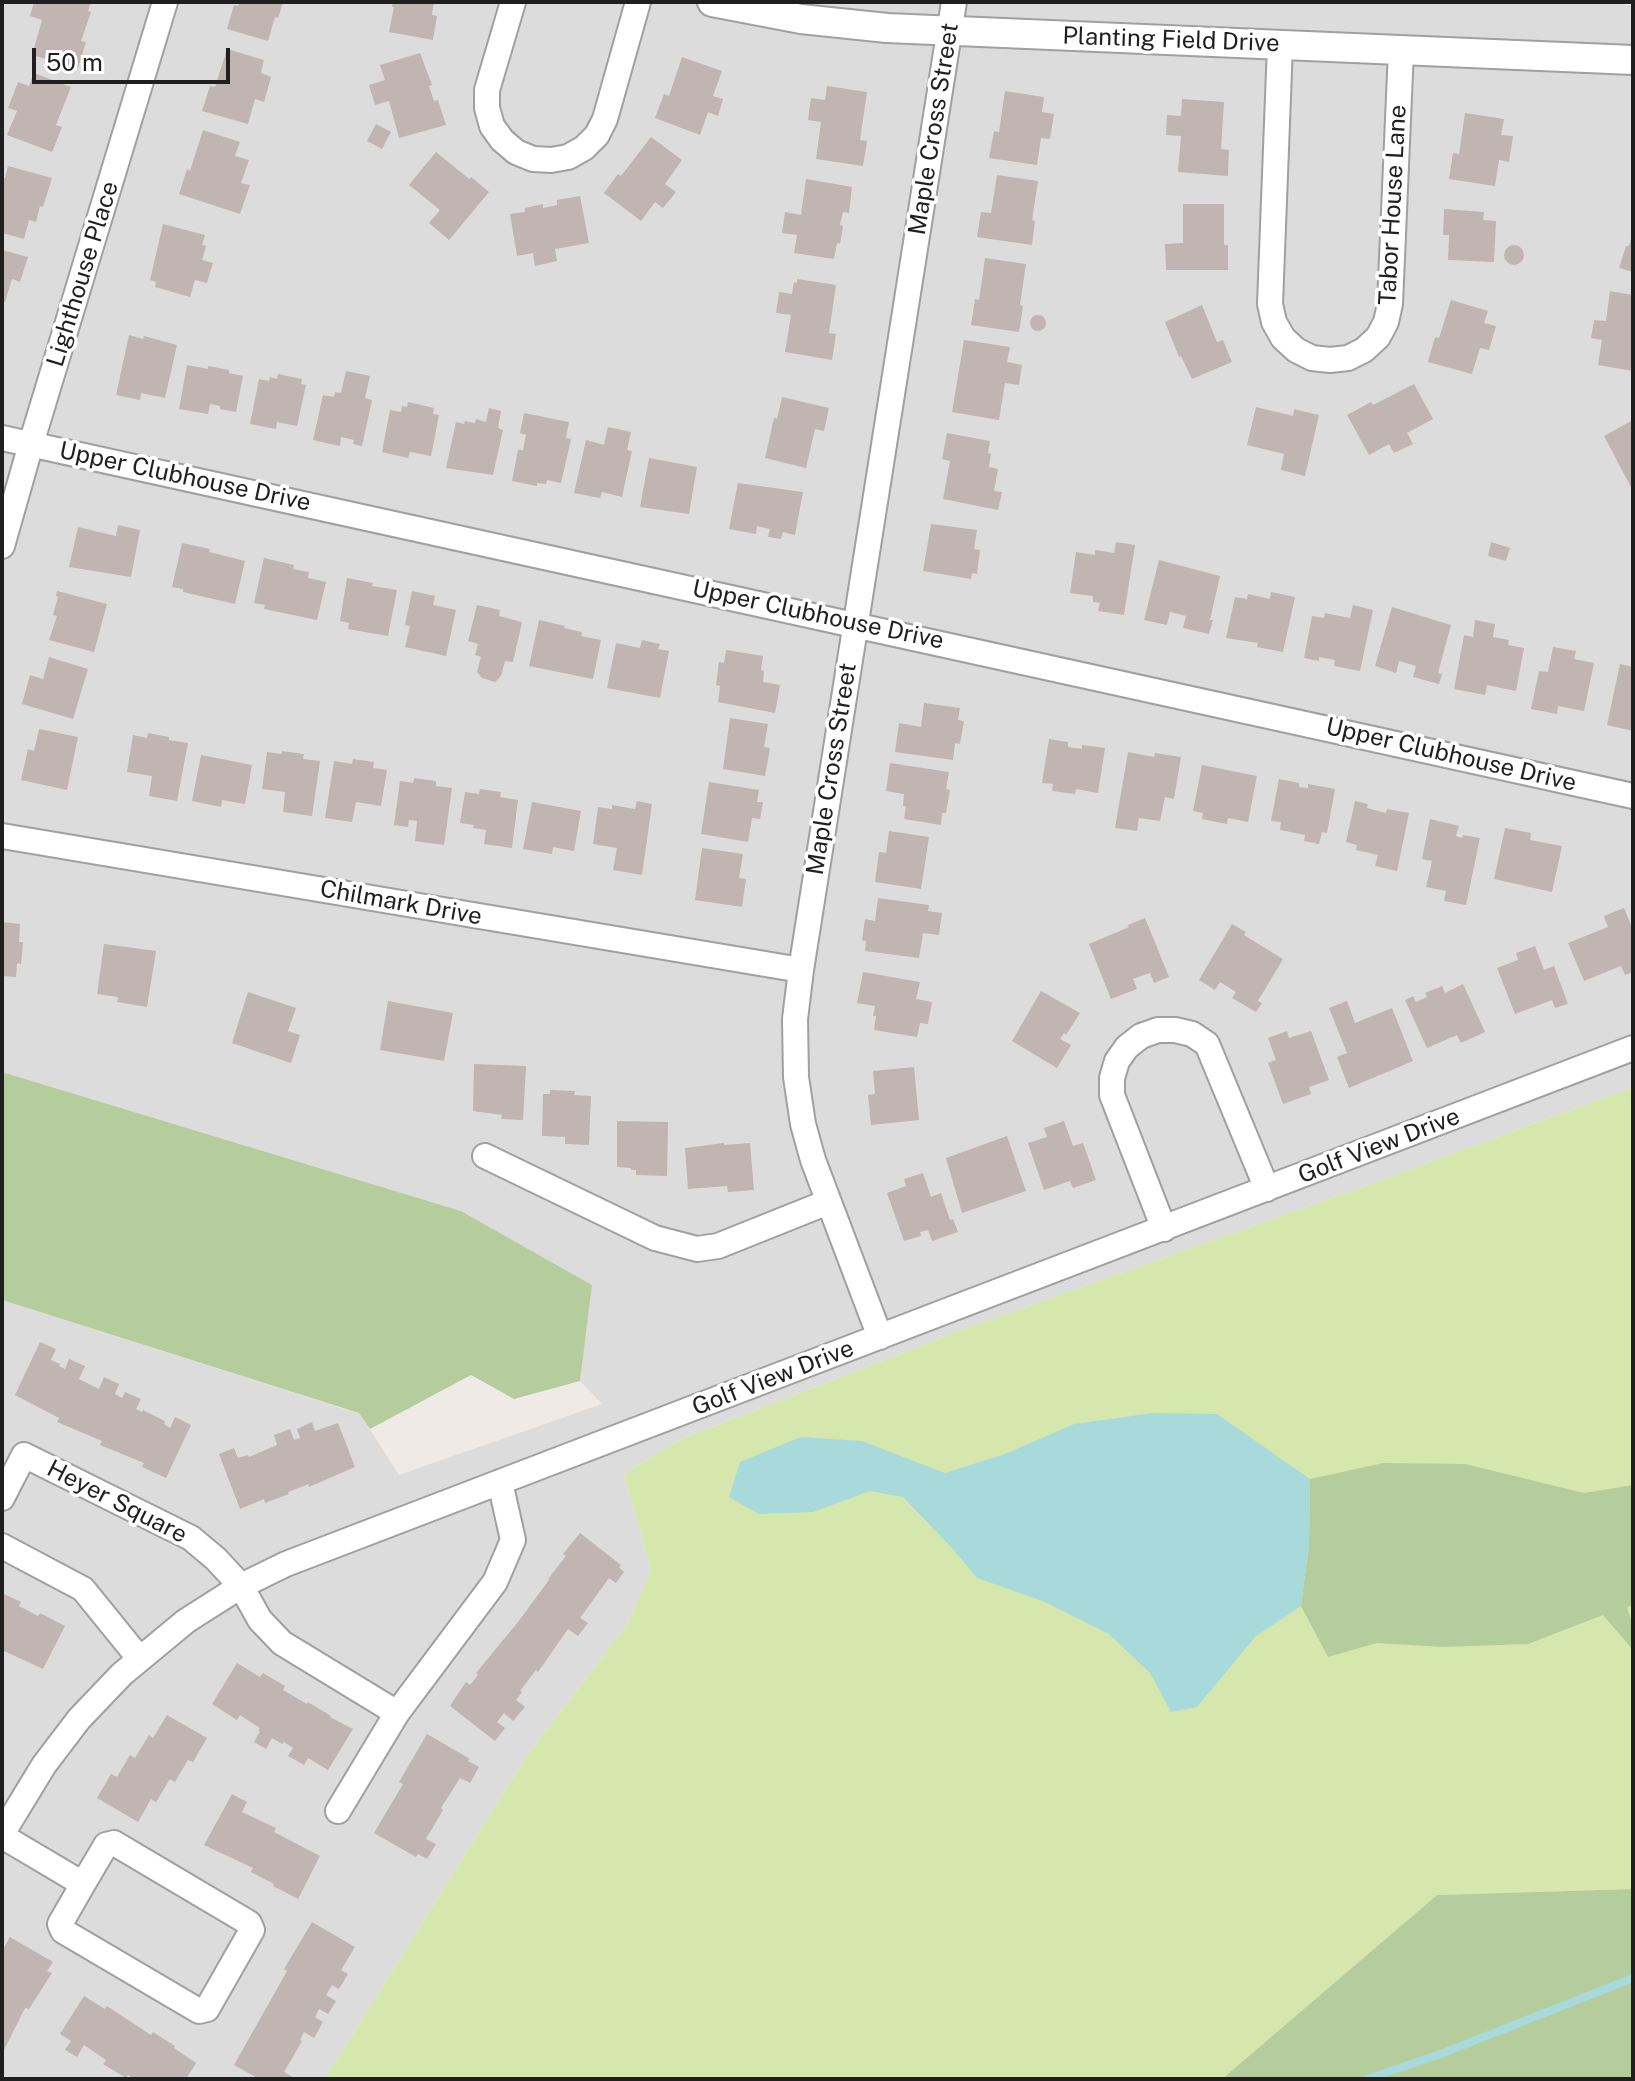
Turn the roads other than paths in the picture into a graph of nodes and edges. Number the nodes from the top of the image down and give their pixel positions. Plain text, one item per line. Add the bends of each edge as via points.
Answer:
1 (165, 2) edge
2 (513, 2) edge
3 (638, 2) edge
4 (712, 2) edge
5 (954, 2) edge
6 (950, 31) junction
7 (1280, 45) junction
8 (1401, 50) junction
9 (1633, 60) edge
10 (2, 438) edge
11 (31, 444) junction
12 (2, 546) edge
13 (855, 623) junction
14 (1633, 796) edge
15 (2, 836) edge
16 (801, 970) junction
17 (1633, 1048) edge
18 (485, 1156) dead end
19 (1267, 1189) junction
20 (828, 1202) junction
21 (1164, 1229) junction
22 (880, 1337) junction
23 (500, 1482) junction
24 (2, 1498) edge
25 (2, 1546) edge
26 (241, 1586) junction
27 (139, 1658) junction
28 (397, 1713) junction
29 (338, 1811) dead end
30 (2, 1835) edge
31 (83, 1884) junction

1 - 11 street, Lighthouse Place
2 - 3 street via 487,90 487,108 492,126 516,152 551,160 568,157 597,135
4 - 6 street, Planting Field Drive via 801,19
5 - 6 street, Maple Cross Street
6 - 7 street, Planting Field Drive
6 - 13 street, Maple Cross Street
7 - 8 street, Planting Field Drive
7 - 8 street, Tabor House Lane via 1270,304 1283,338 1312,358 1330,360 1364,350 1386,322
8 - 9 street, Planting Field Drive
10 - 11 street, Upper Clubhouse Drive
11 - 12 street, Lighthouse Place
11 - 13 street, Upper Clubhouse Drive
13 - 14 street, Upper Clubhouse Drive
13 - 16 street, Maple Cross Street
15 - 16 street, Chilmark Drive
16 - 20 street, Maple Cross Street via 796,1077 803,1124
17 - 19 street, Golf View Drive
18 - 20 street via 655,1238 697,1249 718,1246
19 - 21 street, Golf View Drive
19 - 21 street via 1207,1044 1175,1030 1141,1036 1117,1061 1112,1095
20 - 22 street, Maple Cross Street
21 - 22 street, Golf View Drive
22 - 23 street, Golf View Drive
23 - 26 street, Golf View Drive
23 - 28 street via 513,1540 495,1582
24 - 26 street, Heyer Square via 24,1455 191,1538
25 - 27 street via 83,1589
26 - 27 street, Golf View Drive
26 - 28 street via 260,1620 282,1643
27 - 30 street, Golf View Drive via 79,1719
28 - 29 street
30 - 31 street
31 - 31 street via 60,1924 63,1931 199,2011 207,2009 252,1930 249,1923 114,1843 106,1845

